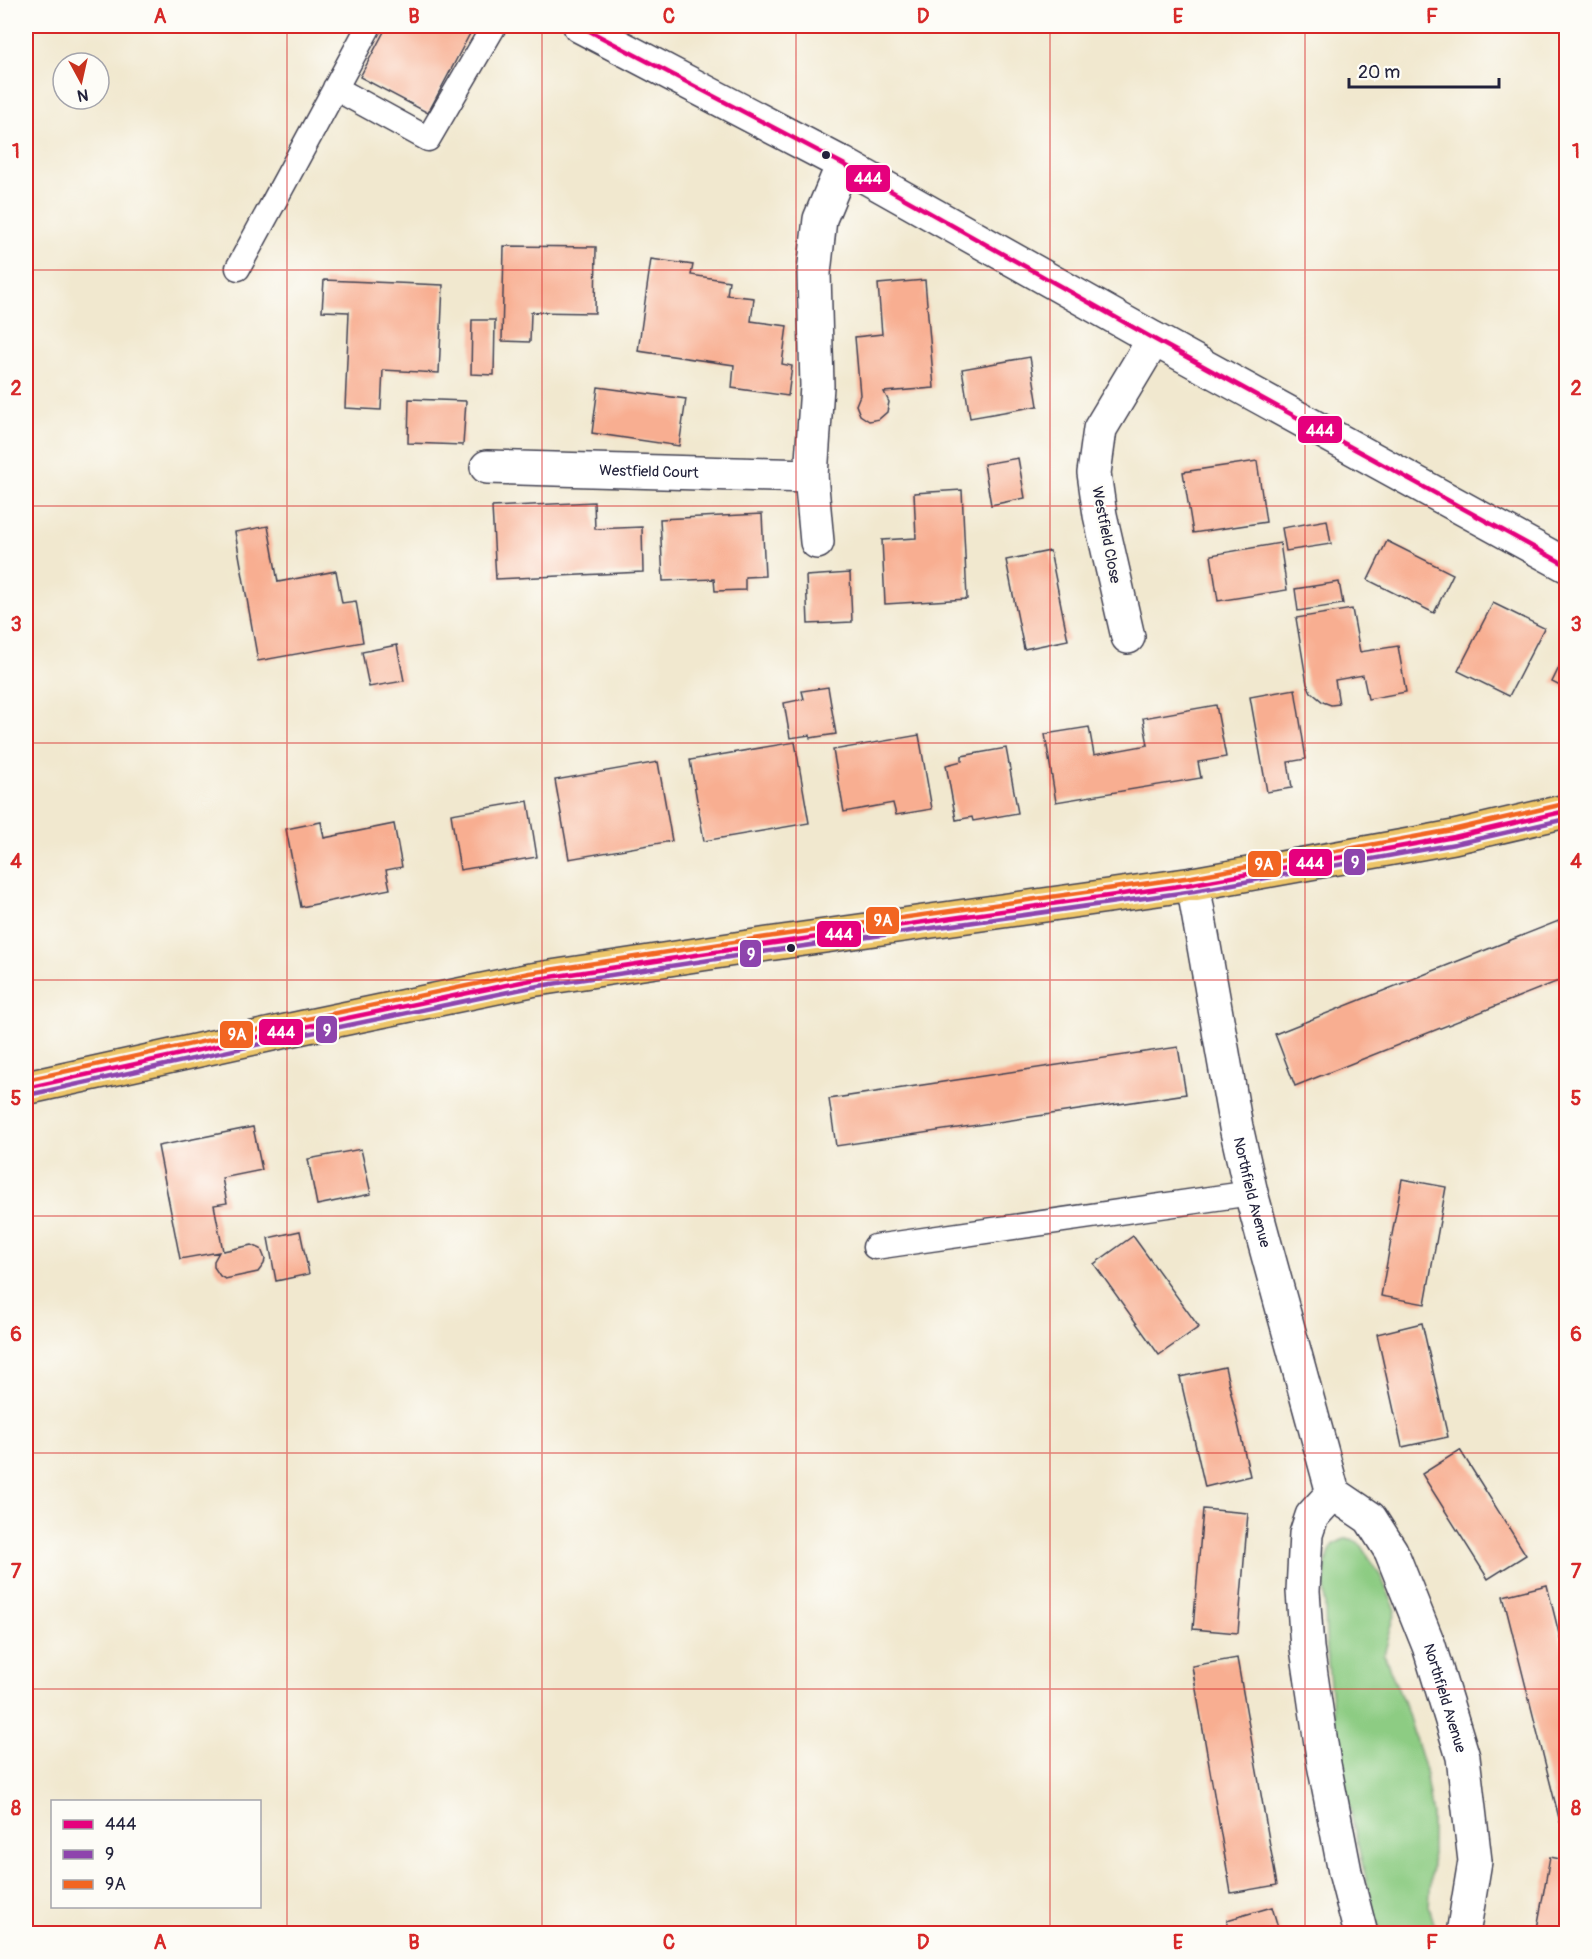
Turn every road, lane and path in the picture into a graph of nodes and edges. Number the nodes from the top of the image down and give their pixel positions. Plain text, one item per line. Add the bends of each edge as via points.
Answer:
1 (369, 26) edge
2 (494, 26) edge
3 (580, 26) edge
4 (335, 88) junction
5 (843, 164) junction
6 (238, 268) dead end
7 (1154, 339) junction
8 (487, 466) dead end
9 (811, 476) junction
10 (817, 543) dead end
11 (1566, 565) edge
12 (1128, 637) dead end
13 (1566, 811) edge
14 (1193, 884) junction
15 (26, 1088) edge
16 (1251, 1193) junction
17 (875, 1247) dead end
18 (1333, 1493) junction
19 (1361, 1934) edge
20 (1463, 1934) edge

1 - 4 lane
2 - 4 lane via 428,139
3 - 5 street
4 - 6 lane
5 - 7 street
5 - 9 street via 820,219 814,273 817,386
7 - 11 street
7 - 12 street, Westfield Close via 1100,429 1094,473
8 - 9 street, Westfield Court
9 - 10 street
13 - 14 main road via 1454,837
14 - 15 main road via 531,980
14 - 16 street, Northfield Avenue
16 - 17 lane
16 - 18 street, Northfield Avenue
18 - 19 street via 1312,1516 1306,1534 1303,1591 1324,1764
18 - 20 street, Northfield Avenue via 1370,1518 1391,1551 1429,1646 1463,1756 1475,1861

